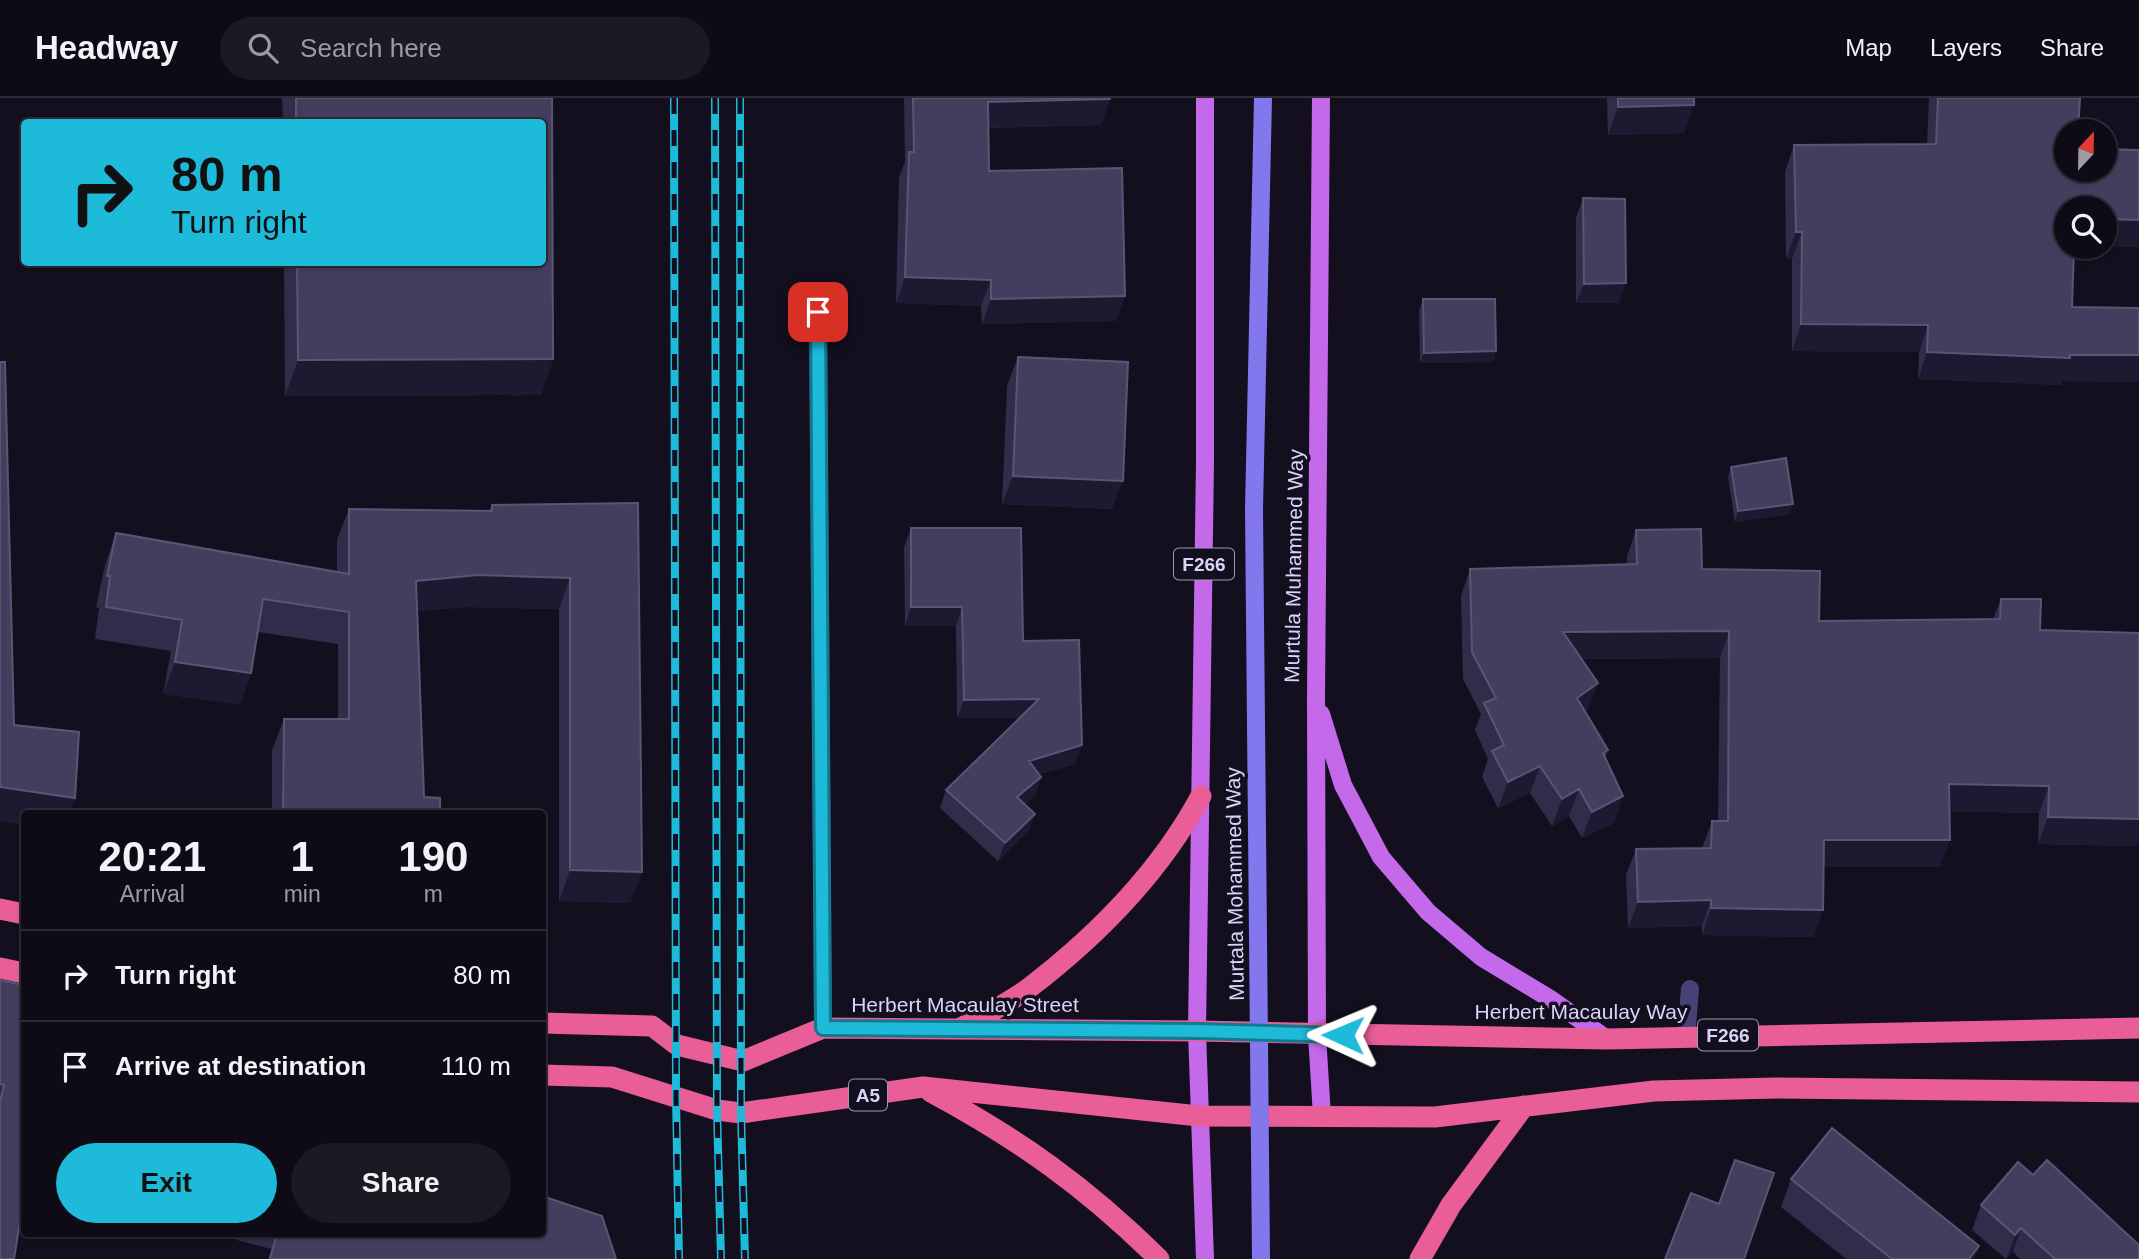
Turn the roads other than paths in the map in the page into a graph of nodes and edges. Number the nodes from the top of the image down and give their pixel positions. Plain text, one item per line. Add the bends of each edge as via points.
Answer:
1 (1205, 98) edge
2 (1263, 98) edge
3 (1321, 98) edge
4 (818, 312) dead end
5 (1254, 509) joint
6 (1316, 697) junction
7 (1201, 796) junction
8 (0, 909) edge
9 (21, 913) edge
10 (0, 968) edge
11 (21, 972) edge
12 (1690, 989) dead end
13 (546, 1023) edge
14 (823, 1028) junction
15 (2139, 1028) edge
16 (957, 1030) junction
17 (1197, 1031) junction
18 (1317, 1035) junction
19 (1686, 1038) junction
20 (1607, 1039) junction
21 (546, 1075) edge
22 (923, 1087) junction
23 (2139, 1092) edge
24 (1524, 1106) junction
25 (1199, 1116) junction
26 (1322, 1116) junction
27 (1159, 1259) edge
28 (1205, 1259) edge
29 (1261, 1259) edge
30 (1420, 1259) edge

1 - 7 main road, F266
2 - 5 main road, Murtula Muhammed Way
3 - 6 main road, Murtula Muhammed Way
4 - 14 street
5 - 29 main road, Murtala Mohammed Way, bridge
6 - 18 main road, Murtula Muhammed Way
6 - 20 main road via 1343,785 1389,866 1428,912 1481,957
7 - 16 highway via 1179,837 1143,882 1090,934 1028,989
7 - 17 main road, F266
8 - 9 highway
10 - 11 highway
12 - 19 street
13 - 14 highway, Herbert Macaulay Street via 652,1027 677,1045 743,1061
14 - 16 highway, Herbert Macaulay Street
15 - 19 highway, Herbert Macaulay Way / F266
16 - 17 highway, Herbert Macaulay Street
17 - 18 highway, Herbert Macaulay Street
17 - 25 main road
18 - 20 highway, Herbert Macaulay Way / F266
18 - 26 main road, Murtula Muhammed Way
19 - 20 highway, Herbert Macaulay Way / F266
21 - 22 highway, A5 via 612,1077 717,1110 741,1113
22 - 25 highway, A5
22 - 27 highway via 1052,1164 1112,1212
23 - 24 highway via 1667,1090
24 - 26 highway via 1435,1117
24 - 30 highway via 1451,1205
25 - 26 highway, A5
25 - 28 main road

